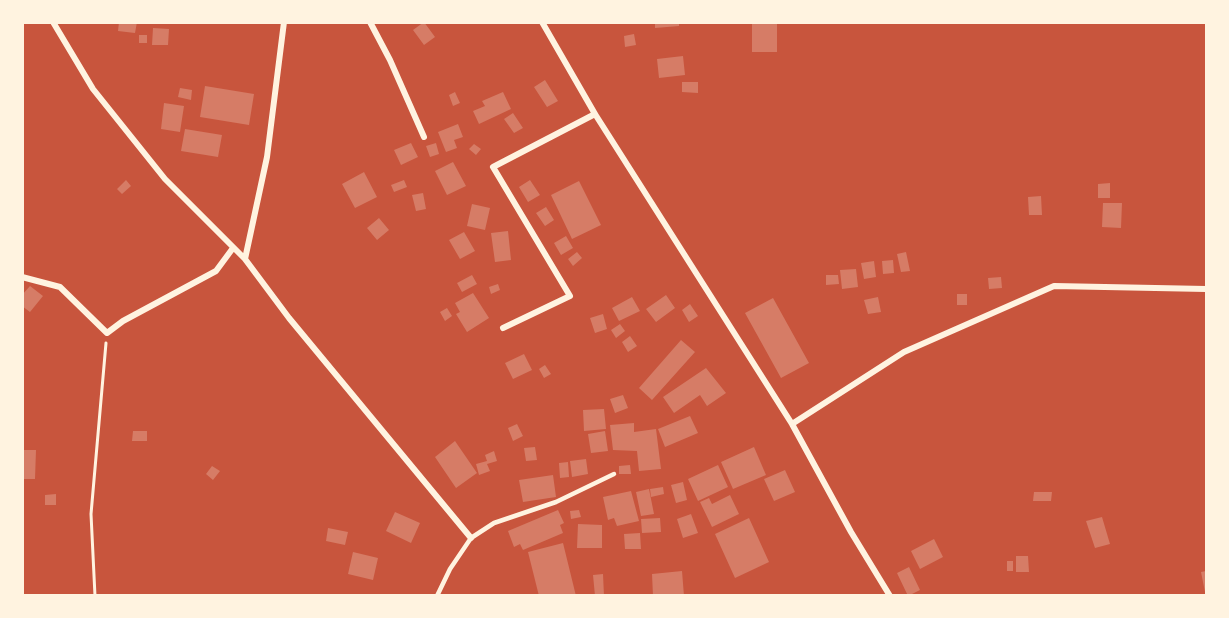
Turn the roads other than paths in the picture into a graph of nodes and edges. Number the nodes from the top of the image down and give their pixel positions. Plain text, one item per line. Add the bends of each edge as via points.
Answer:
1 (53, 22) edge
2 (284, 22) edge
3 (370, 22) edge
4 (542, 22) edge
5 (595, 114) junction
6 (424, 136) dead end
7 (233, 248) junction
8 (245, 259) junction
9 (22, 278) edge
10 (1206, 289) edge
11 (503, 328) dead end
12 (792, 424) junction
13 (614, 474) dead end
14 (471, 538) junction
15 (437, 596) edge
16 (890, 596) edge

1 - 7 street via 93,89 165,179
2 - 8 street via 267,158
3 - 6 street
4 - 5 street
5 - 11 street via 493,167 570,297
5 - 12 street
7 - 8 street
7 - 9 street via 216,271 107,333 60,287
8 - 14 street
10 - 12 street via 1054,286 904,352
12 - 16 street
13 - 14 lane via 556,502 494,523
14 - 15 lane

